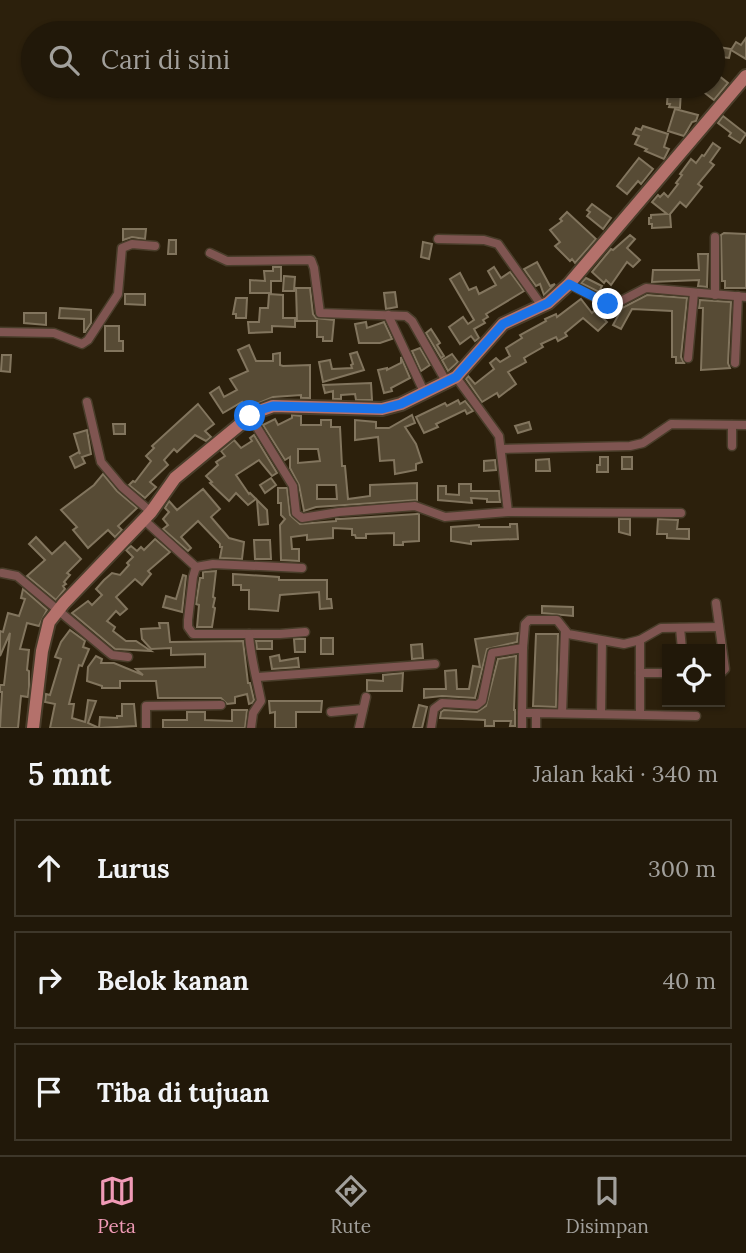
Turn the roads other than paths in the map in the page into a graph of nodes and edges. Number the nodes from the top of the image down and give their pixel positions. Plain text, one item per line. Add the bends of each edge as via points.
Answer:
1 (746, 76) edge
2 (715, 237) dead end
3 (438, 239) dead end
4 (155, 246) dead end
5 (210, 253) dead end
6 (569, 284) junction
7 (694, 293) junction
8 (715, 295) junction
9 (742, 297) edge
10 (542, 306) junction
11 (388, 315) junction
12 (0, 332) edge
13 (688, 358) dead end
14 (735, 363) dead end
15 (452, 380) junction
16 (425, 394) junction
17 (87, 402) dead end
18 (250, 416) junction
19 (732, 425) junction
20 (746, 425) edge
21 (732, 446) dead end
22 (501, 449) junction
23 (508, 512) junction
24 (681, 513) dead end
25 (148, 516) junction
26 (196, 567) junction
27 (302, 568) dead end
28 (2, 573) dead end
29 (716, 603) dead end
30 (59, 610) junction
31 (719, 627) junction
32 (680, 628) junction
33 (565, 631) junction
34 (305, 632) dead end
35 (249, 634) junction
36 (640, 640) junction
37 (602, 641) junction
38 (682, 644) edge
39 (721, 644) edge
40 (523, 648) junction
41 (128, 657) dead end
42 (435, 664) dead end
43 (640, 673) junction
44 (662, 673) edge
45 (258, 677) junction
46 (366, 697) dead end
47 (221, 705) dead end
48 (363, 709) junction
49 (331, 712) dead end
50 (522, 713) junction
51 (536, 713) junction
52 (562, 713) junction
53 (601, 713) junction
54 (640, 714) junction
55 (696, 716) dead end
56 (35, 727) edge
57 (146, 728) edge
58 (251, 728) edge
59 (359, 728) edge
60 (431, 728) edge
61 (522, 728) edge
62 (536, 728) edge

1 - 6 main road
2 - 8 street
3 - 10 street via 498,244
4 - 12 street via 122,248 118,294 82,344 48,332
5 - 11 street via 226,261 307,259 313,262 320,313
6 - 7 street via 608,304 646,288
6 - 10 main road
7 - 8 street
7 - 13 street
8 - 9 street
9 - 14 street
10 - 15 main road via 503,324
11 - 15 street via 409,318
11 - 16 street
15 - 16 main road
15 - 22 street via 497,431
16 - 18 main road via 382,409 273,406
17 - 25 street via 101,463
18 - 23 street via 293,486 299,517 415,506 445,517
18 - 25 main road via 175,478
19 - 20 street
19 - 21 street
19 - 22 street via 671,424 643,443 630,446
22 - 23 street
23 - 24 street
25 - 26 street
25 - 30 main road
26 - 27 street
26 - 35 street via 190,632
28 - 30 street via 17,576
29 - 31 street
30 - 41 street via 112,655
30 - 56 main road via 45,633
31 - 32 street
31 - 39 street
32 - 36 street via 661,628
32 - 38 street
33 - 37 street
33 - 40 street via 557,620 528,620
33 - 52 street
34 - 35 street
35 - 45 street
36 - 37 street via 624,644
36 - 43 street
37 - 53 street
40 - 50 street
40 - 60 street via 492,653 482,701 477,705 438,705
42 - 45 street
43 - 44 street
43 - 54 street
45 - 58 street via 261,701
46 - 48 street
47 - 57 street via 146,705
48 - 49 street
48 - 59 street
50 - 51 street
50 - 61 street
51 - 52 street
51 - 62 street
52 - 53 street
53 - 54 street
54 - 55 street

